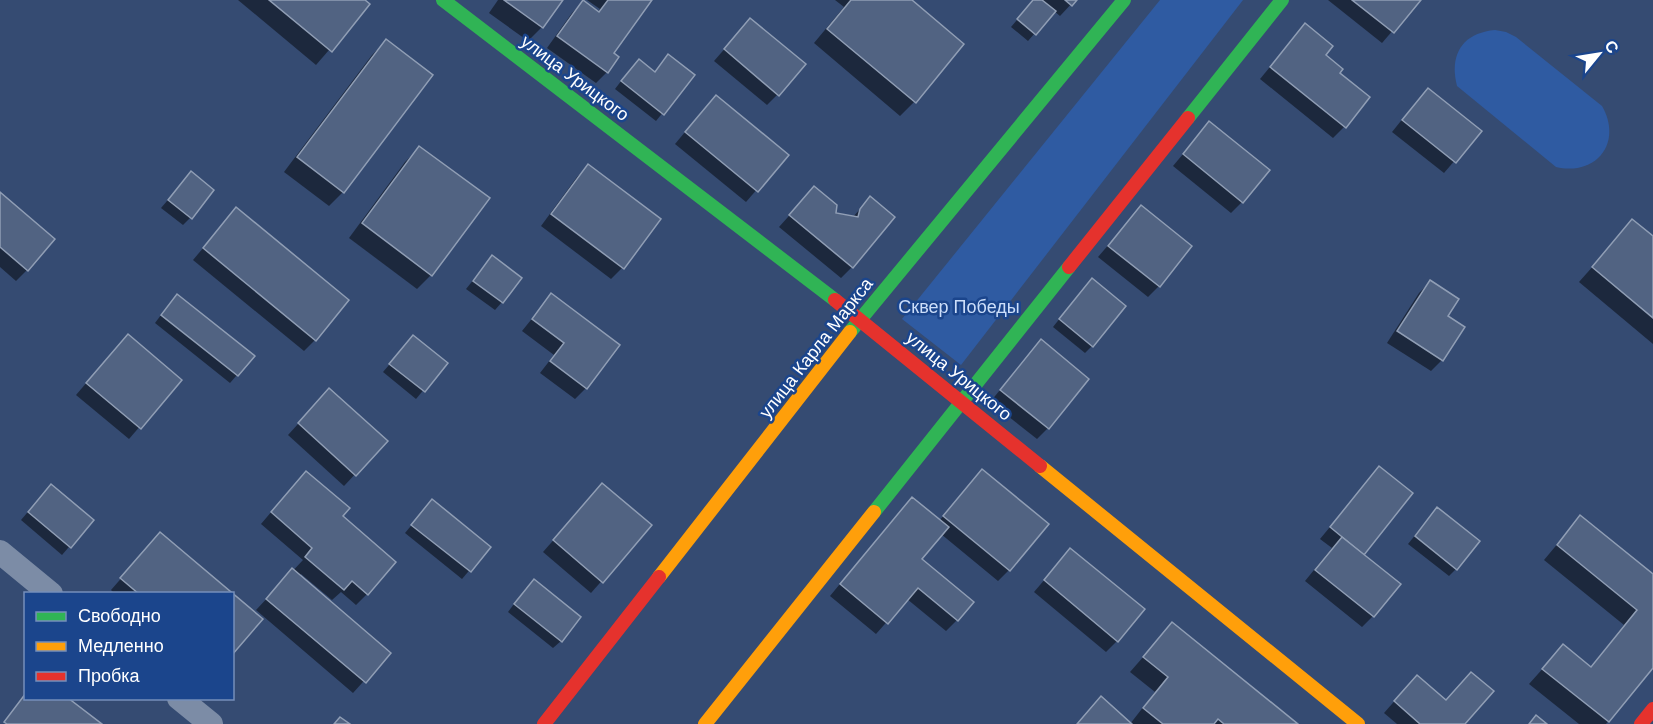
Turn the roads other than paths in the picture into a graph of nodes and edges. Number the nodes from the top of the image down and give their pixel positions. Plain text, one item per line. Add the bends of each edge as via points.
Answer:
1 (443, 0) edge
2 (1124, 0) edge
3 (1282, 0) edge
4 (860, 320) junction
5 (962, 402) junction
6 (0, 552) edge
7 (49, 592) edge
8 (180, 700) edge
9 (1653, 709) edge
10 (211, 724) edge
11 (544, 724) edge
12 (705, 724) edge
13 (1358, 724) edge
14 (1641, 724) edge

1 - 4 main road, улица Урицкого
2 - 4 main road, улица Карла Маркса
3 - 5 main road
4 - 5 main road, улица Урицкого
4 - 11 main road, улица Карла Маркса
5 - 12 main road
5 - 13 main road, улица Урицкого
6 - 7 street
8 - 10 street
9 - 14 main road

